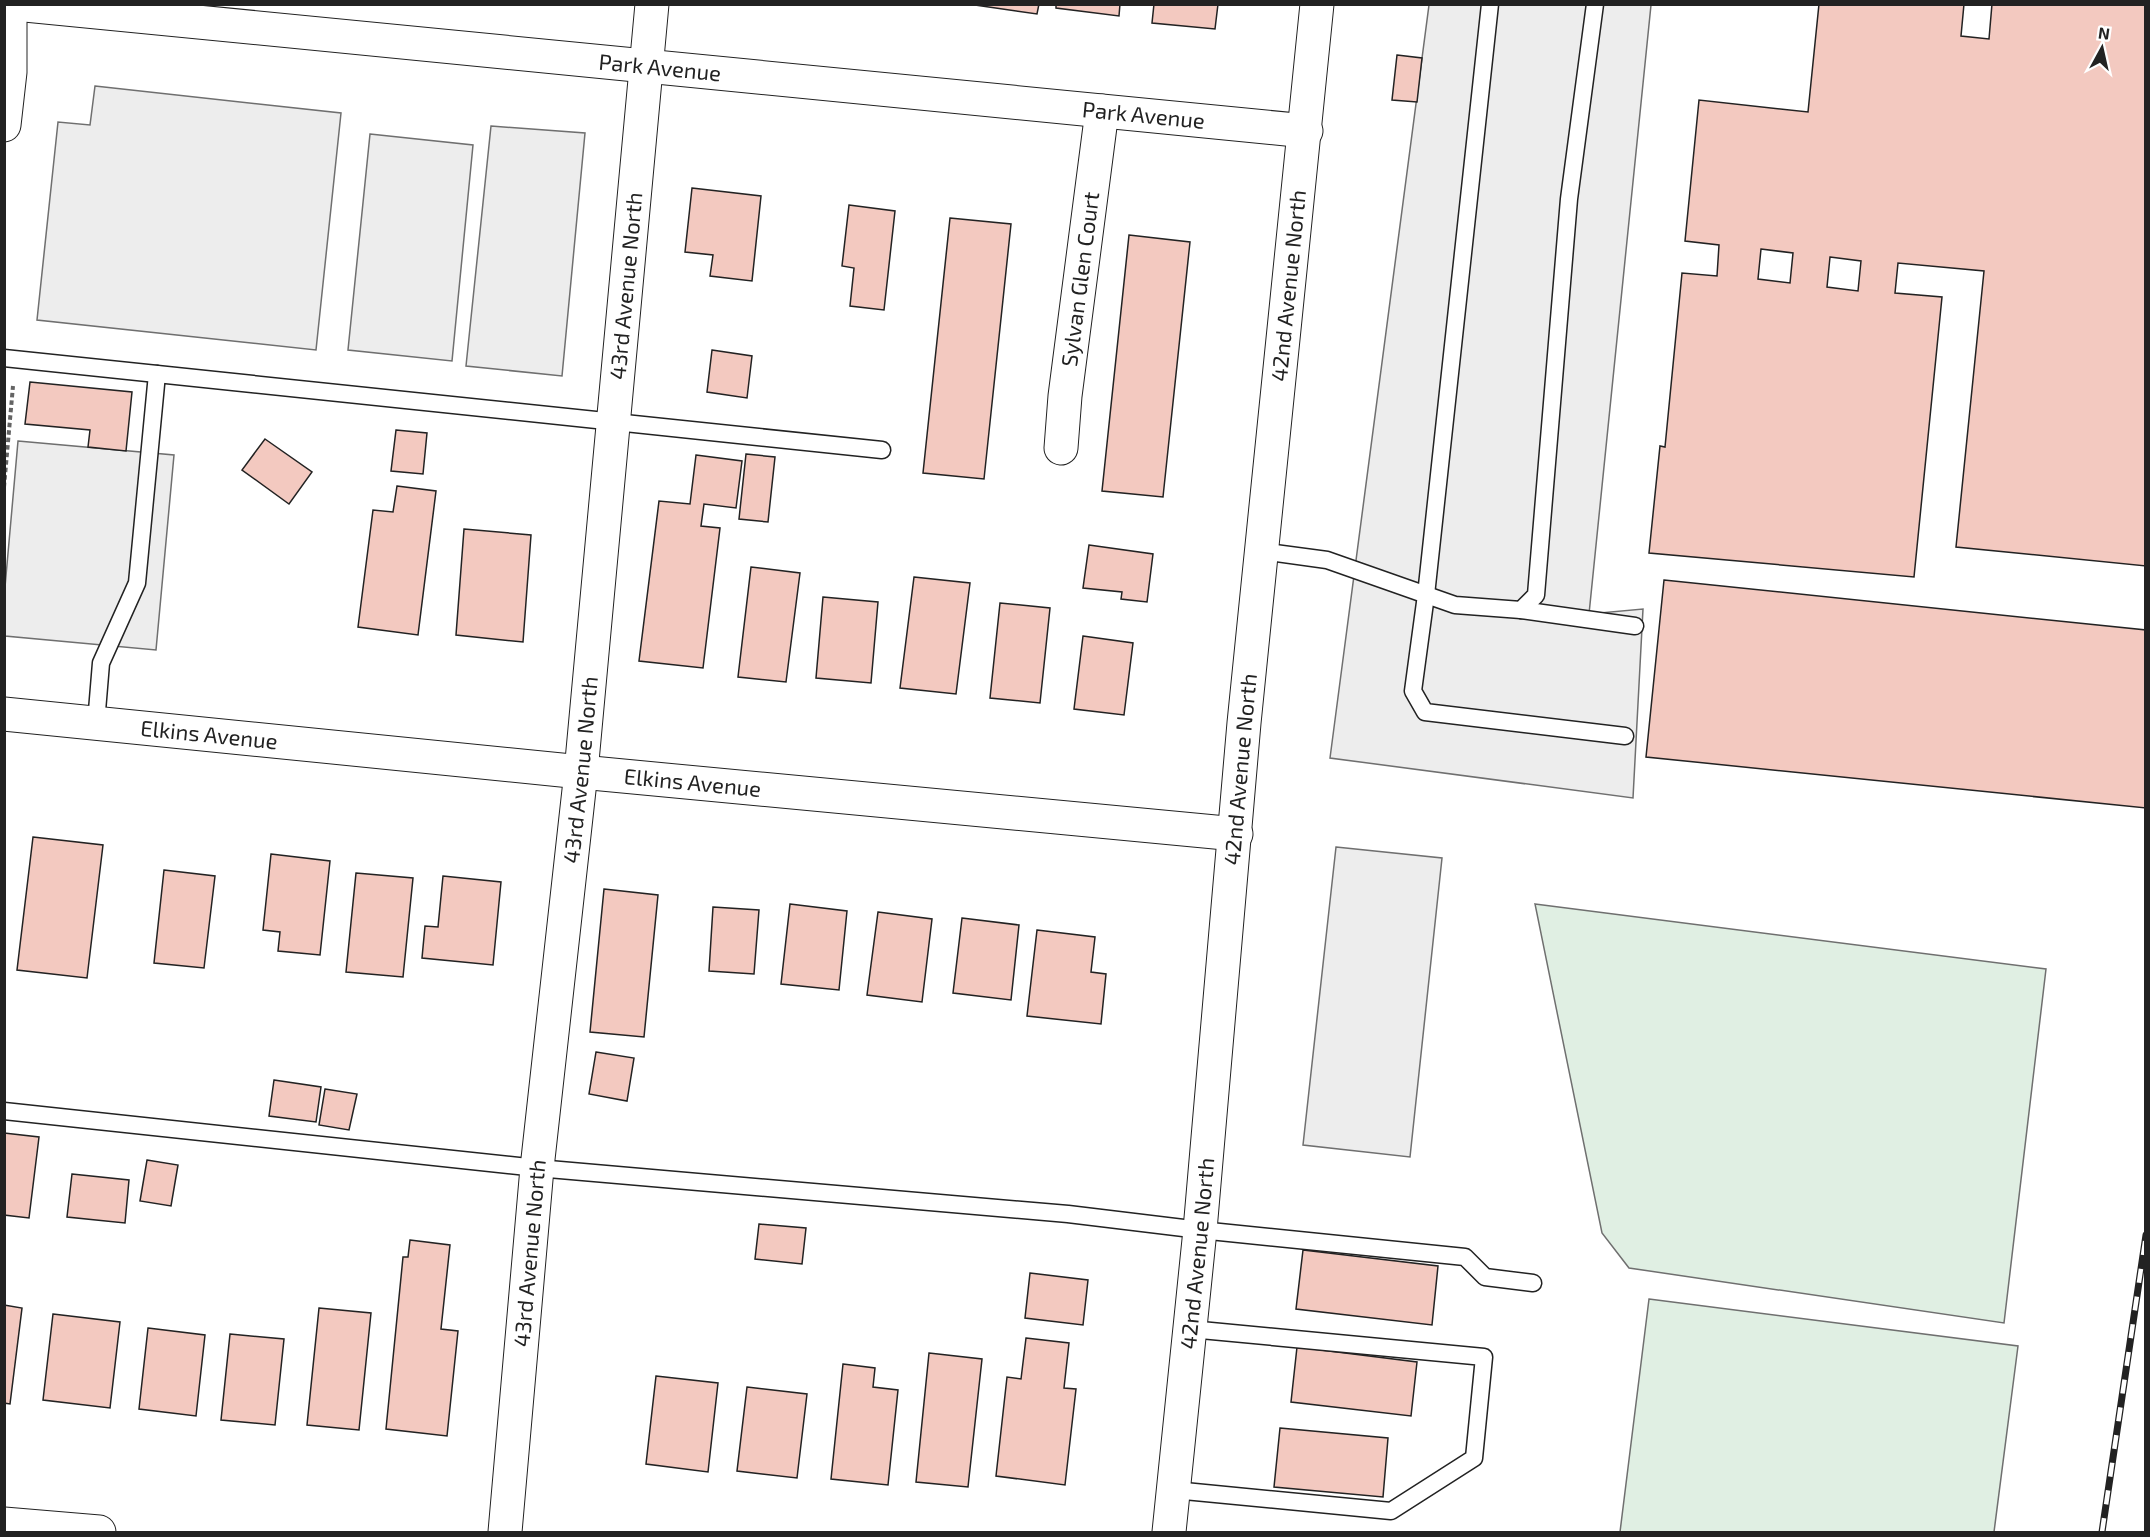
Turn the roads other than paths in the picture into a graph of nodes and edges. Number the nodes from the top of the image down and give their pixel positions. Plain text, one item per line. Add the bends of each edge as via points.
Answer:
1 (13, 4) edge
2 (652, 4) edge
3 (1317, 4) edge
4 (1490, 4) edge
5 (1595, 4) edge
6 (646, 67) junction
7 (1102, 111) junction
8 (4, 125) edge
9 (1306, 131) junction
10 (4, 358) edge
11 (157, 374) junction
12 (613, 420) junction
13 (1061, 448) dead end
14 (882, 450) dead end
15 (1261, 551) junction
16 (1426, 594) junction
17 (1521, 610) junction
18 (1635, 626) dead end
19 (4, 714) edge
20 (96, 723) junction
21 (1625, 736) dead end
22 (581, 772) junction
23 (1236, 834) junction
24 (4, 1111) edge
25 (537, 1168) junction
26 (1200, 1230) junction
27 (1533, 1283) dead end
28 (1190, 1329) junction
29 (1174, 1491) junction
30 (4, 1524) edge
31 (99, 1533) edge
32 (505, 1533) edge
33 (1169, 1533) edge

1 - 6 street, Park Avenue
1 - 8 street
2 - 6 street, 43rd Avenue North
3 - 9 street, 42nd Avenue North
4 - 16 lane
5 - 17 lane via 1569,200 1536,595
6 - 7 street, Park Avenue
6 - 12 street, 43rd Avenue North
7 - 9 street, Park Avenue
7 - 13 street, Sylvan Glen Court
9 - 15 street, 42nd Avenue North
10 - 11 lane
11 - 12 lane
11 - 20 lane via 137,583 101,663
12 - 14 lane
12 - 22 street, 43rd Avenue North
15 - 16 lane via 1327,560
15 - 23 street, 42nd Avenue North
16 - 17 lane via 1455,605
16 - 21 lane via 1413,691 1425,712
17 - 18 lane
19 - 20 street, Elkins Avenue
20 - 22 street, Elkins Avenue
22 - 23 street, Elkins Avenue
22 - 25 street, 43rd Avenue North
23 - 26 street, 42nd Avenue North
24 - 25 lane
25 - 26 lane via 1068,1214
25 - 32 street, 43rd Avenue North
26 - 27 lane via 1465,1257 1485,1277
26 - 28 street, 42nd Avenue North
28 - 29 street, 42nd Avenue North
28 - 29 lane via 1484,1357 1474,1458 1391,1511
29 - 33 street, 42nd Avenue North
30 - 31 street

